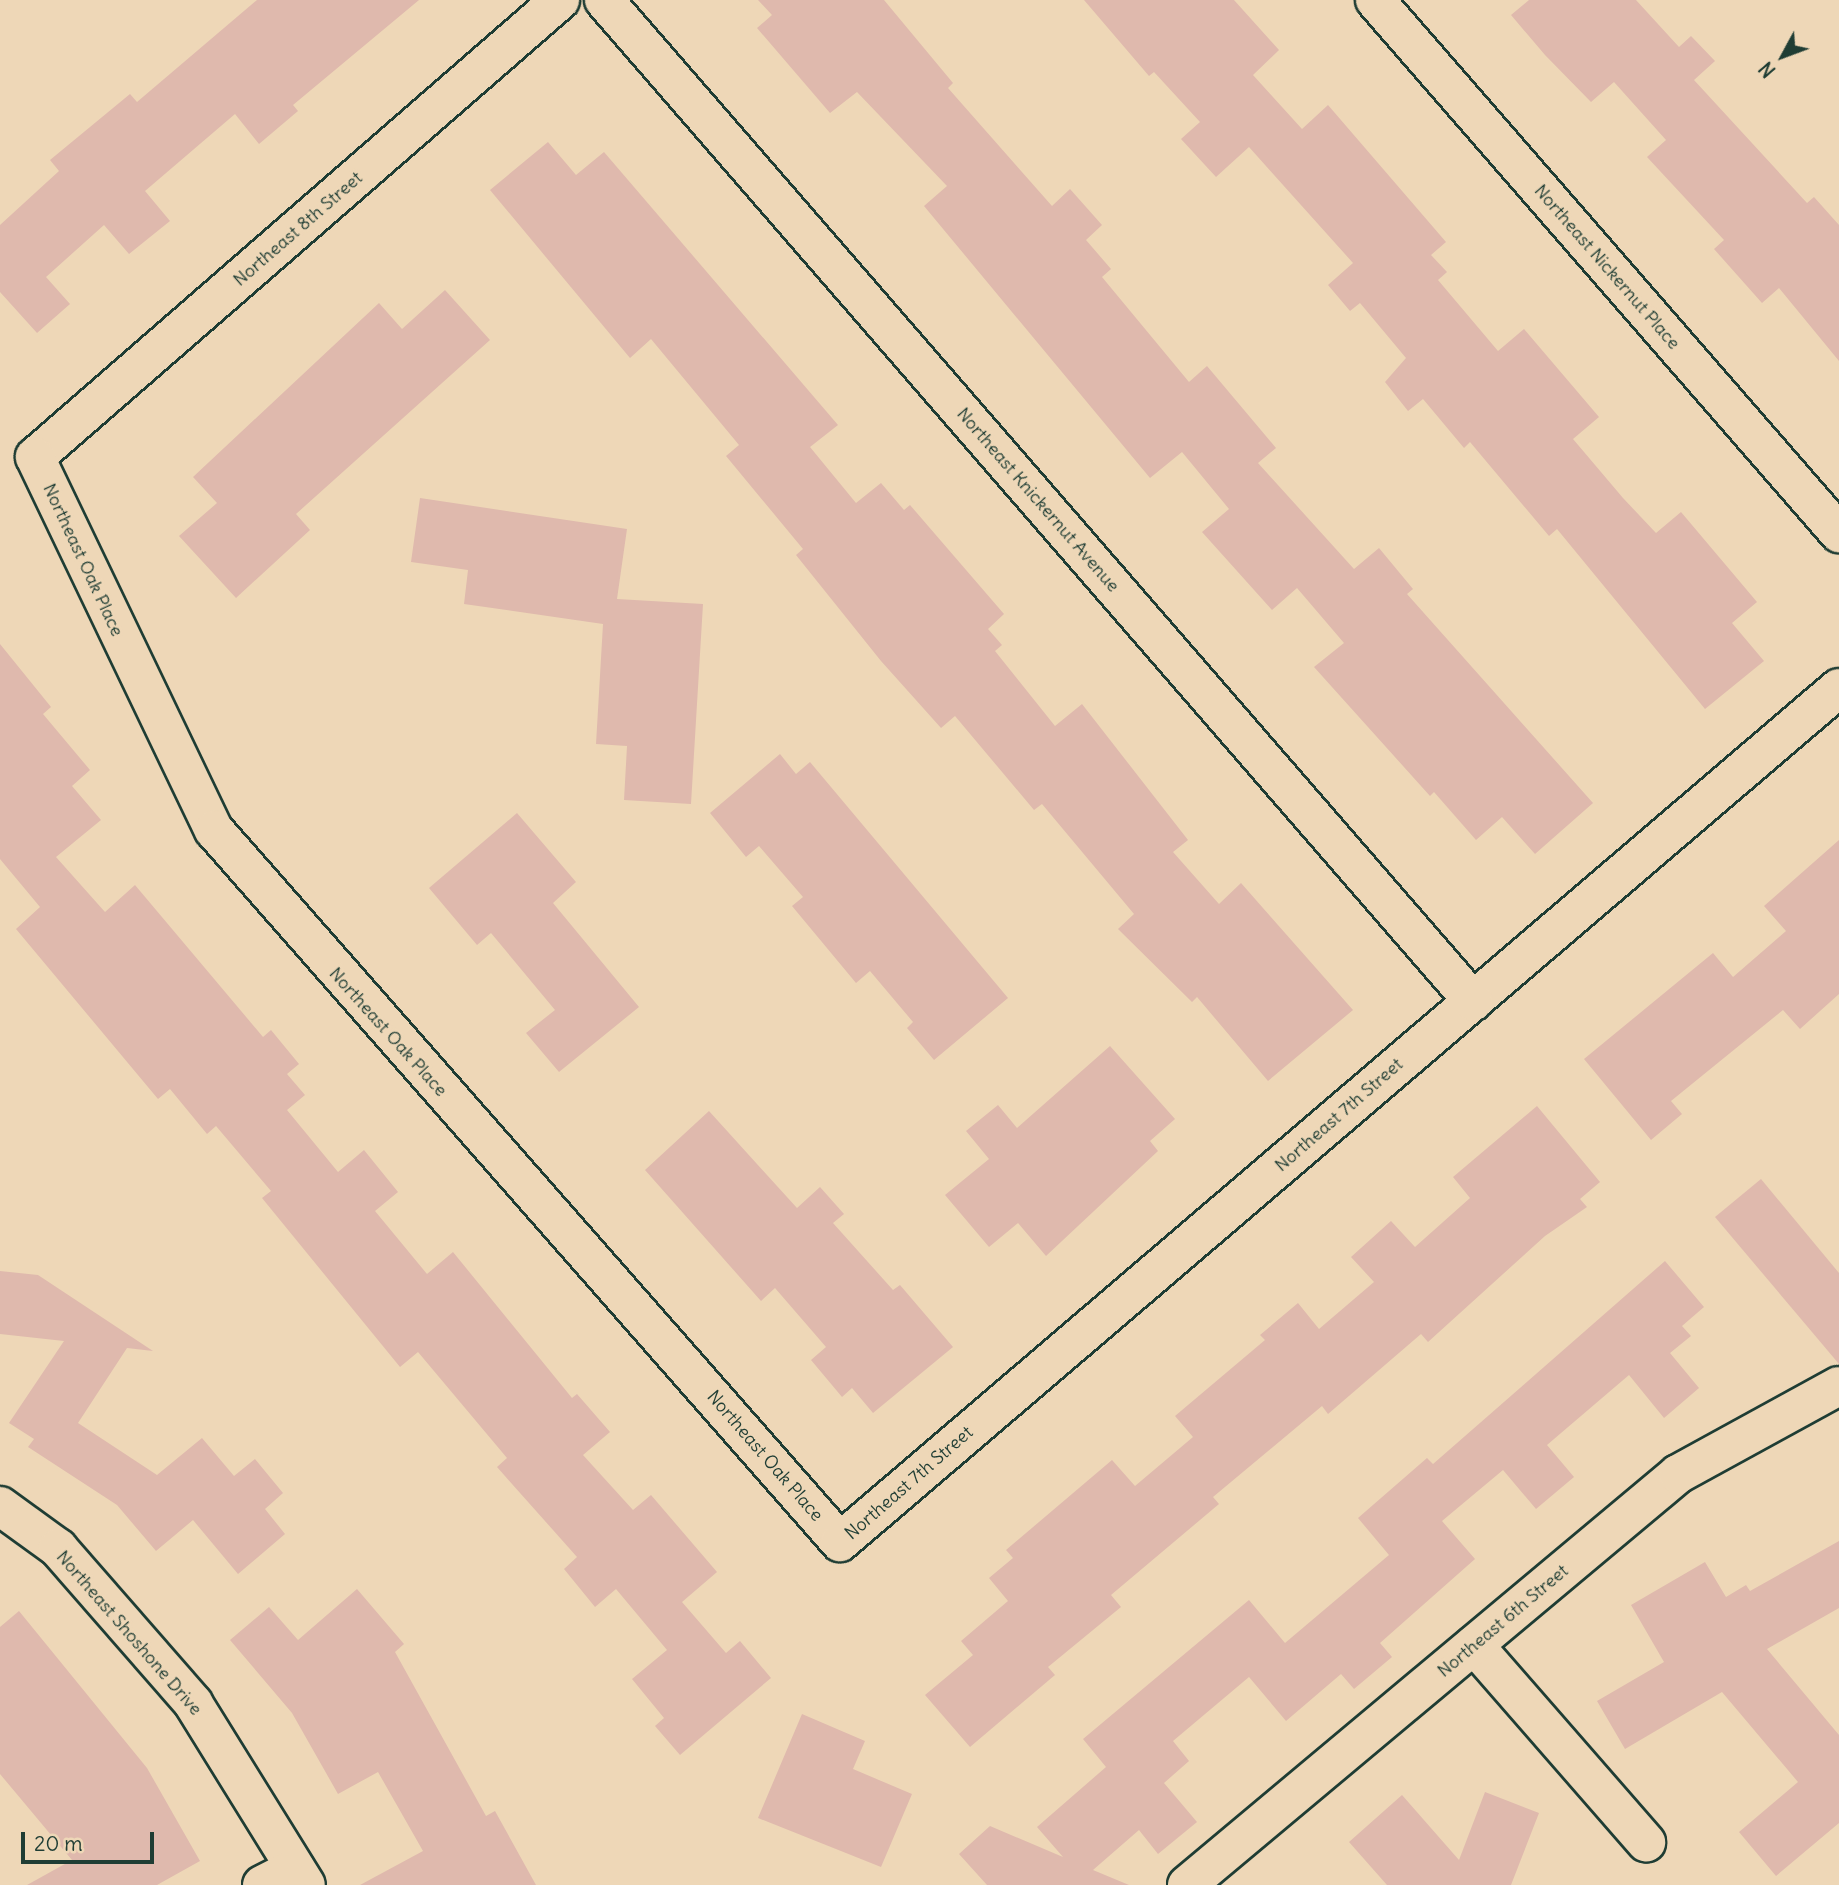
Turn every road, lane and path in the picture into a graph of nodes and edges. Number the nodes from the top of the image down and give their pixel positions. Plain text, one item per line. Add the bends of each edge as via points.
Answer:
1 (561, 0) edge
2 (604, 0) edge
3 (1376, 0) edge
4 (35, 457) joint
5 (1839, 533) edge
6 (1839, 688) edge
7 (1473, 1001) junction
8 (1839, 1386) edge
9 (0, 1506) edge
10 (840, 1542) joint
11 (1474, 1645) junction
12 (1646, 1843) dead end
13 (300, 1876) edge
14 (262, 1885) edge
15 (1187, 1885) edge

1 - 4 street, Northeast 8th Street
2 - 7 street, Northeast Knickernut Avenue
3 - 5 street, Northeast Nickernut Place
4 - 10 street, Northeast Oak Place via 214,830 265,896
6 - 7 street, Northeast 7th Street
7 - 10 street, Northeast 7th Street
8 - 11 street, Northeast 6th Street via 1678,1474
9 - 13 street, Northeast Shoshone Drive via 58,1548 193,1703
11 - 12 street
11 - 15 street, Northeast 6th Street
13 - 14 street

